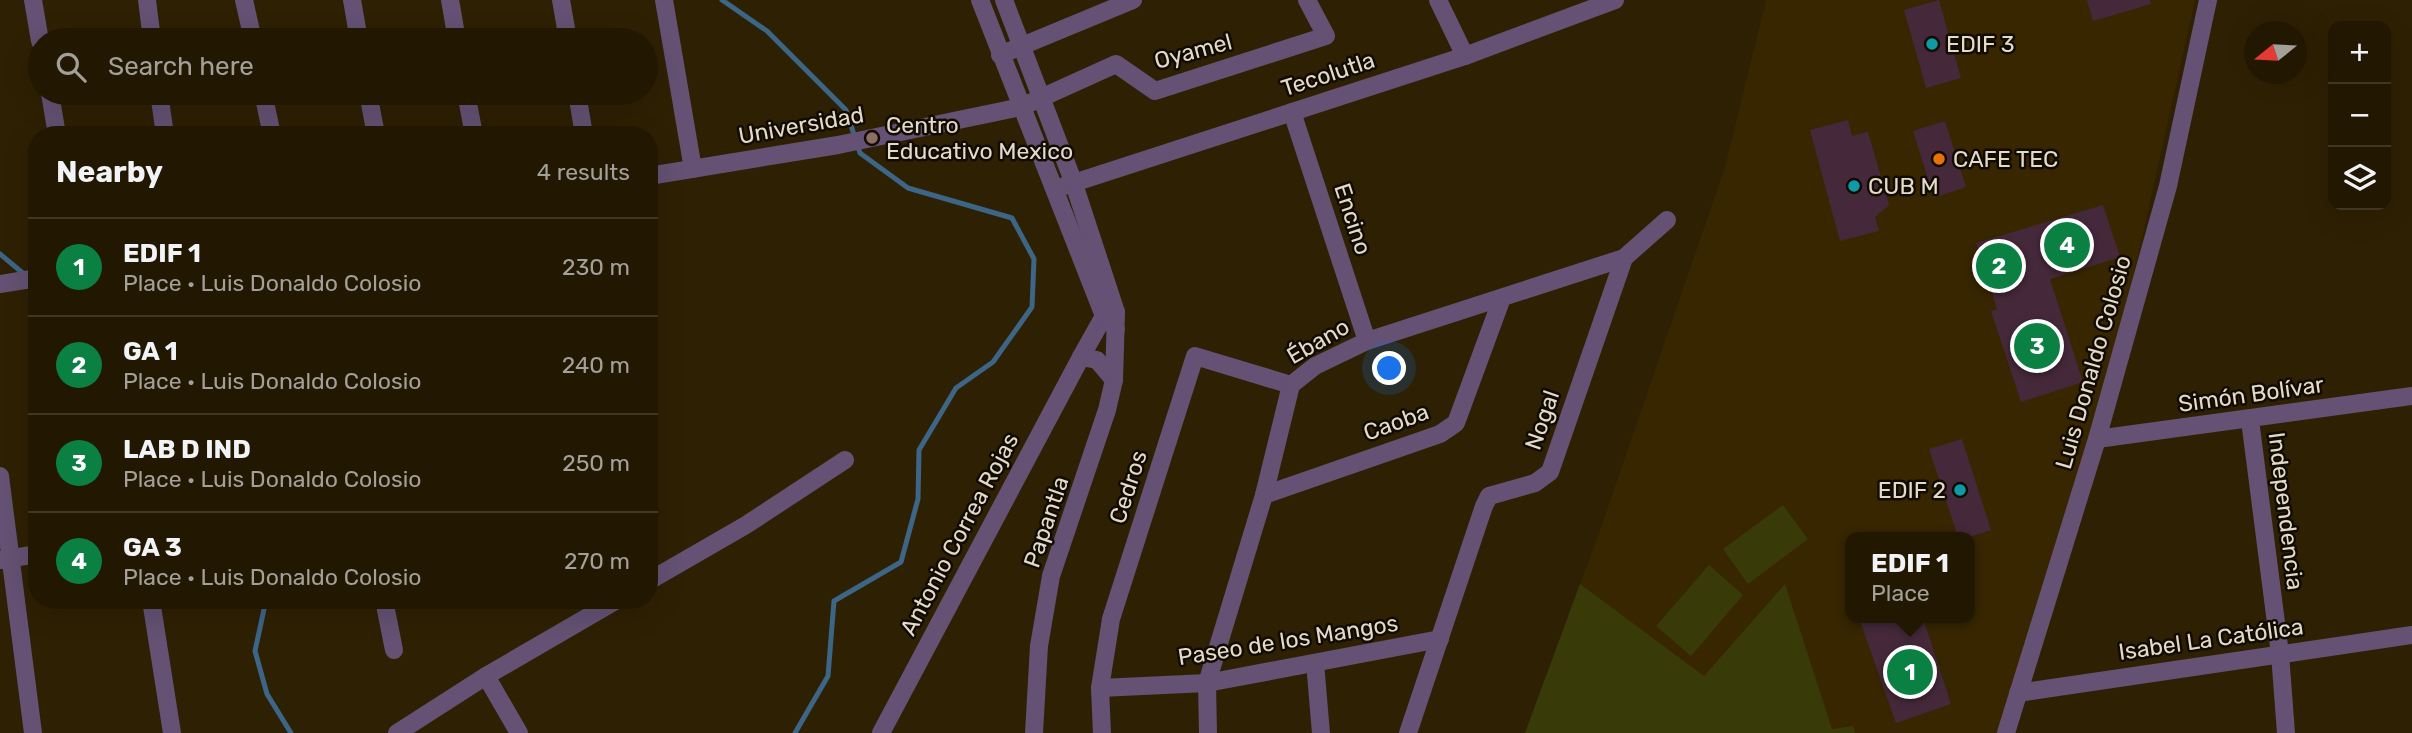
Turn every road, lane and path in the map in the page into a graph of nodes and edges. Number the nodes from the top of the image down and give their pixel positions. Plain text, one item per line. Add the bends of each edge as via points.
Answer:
1 (33, 0) edge
2 (147, 0) edge
3 (244, 0) edge
4 (352, 0) edge
5 (450, 0) edge
6 (561, 0) edge
7 (664, 0) edge
8 (980, 0) edge
9 (1004, 0) edge
10 (1133, 0) edge
11 (1307, 0) edge
12 (1438, 0) edge
13 (1615, 0) edge
14 (2208, 0) edge
15 (38, 28) edge
16 (150, 28) edge
17 (250, 28) edge
18 (357, 28) edge
19 (455, 28) edge
20 (566, 28) edge
21 (1021, 47) junction
22 (1000, 55) junction
23 (1465, 56) junction
24 (1041, 98) junction
25 (52, 105) edge
26 (161, 105) edge
27 (266, 105) edge
28 (370, 105) edge
29 (468, 105) edge
30 (579, 105) edge
31 (1021, 107) junction
32 (1292, 112) junction
33 (56, 126) edge
34 (164, 126) edge
35 (270, 126) edge
36 (374, 126) edge
37 (472, 126) edge
38 (582, 126) edge
39 (693, 169) junction
40 (658, 175) edge
41 (1073, 180) junction
42 (1055, 189) junction
43 (1667, 220) dead end
44 (1624, 258) junction
45 (28, 279) edge
46 (0, 284) edge
47 (1502, 298) junction
48 (1112, 319) junction
49 (1367, 341) junction
50 (1081, 358) junction
51 (1114, 380) junction
52 (1291, 385) junction
53 (2412, 396) edge
54 (2250, 420) junction
55 (2097, 439) junction
56 (845, 460) dead end
57 (0, 476) edge
58 (1264, 495) junction
59 (28, 555) edge
60 (6, 559) edge
61 (658, 576) edge
62 (152, 609) edge
63 (386, 609) edge
64 (601, 609) edge
65 (2412, 635) edge
66 (1440, 639) junction
67 (394, 650) dead end
68 (2280, 654) junction
69 (1315, 663) junction
70 (485, 677) junction
71 (1207, 683) junction
72 (1100, 688) junction
73 (2018, 693) junction
74 (33, 733) edge
75 (172, 733) edge
76 (397, 733) edge
77 (519, 733) edge
78 (881, 733) edge
79 (1034, 733) edge
80 (1102, 733) edge
81 (1208, 733) edge
82 (1321, 733) edge
83 (1408, 733) edge
84 (2006, 733) edge
85 (2286, 733) edge

1 - 15 street
2 - 16 street
3 - 17 street
4 - 18 street
5 - 19 street
6 - 20 street
7 - 39 street
8 - 22 street, Papantla
9 - 21 street, Papantla
10 - 21 street
11 - 24 street, Oyamel via 1326,36 1155,91 1116,64
12 - 23 street
13 - 23 street, Tecolutla
14 - 55 street, Luis Donaldo Colosio via 2168,186
21 - 22 street
21 - 24 street, Papantla
22 - 31 street, Papantla
23 - 32 street, Tecolutla
24 - 31 street, Universidad
24 - 41 street, Papantla
25 - 33 street
26 - 34 street
27 - 35 street
28 - 36 street
29 - 37 street
30 - 38 street
31 - 39 street, Universidad
31 - 42 street, Papantla
32 - 41 street, Tecolutla
32 - 49 street, Encino
39 - 40 street, Universidad
41 - 42 street, Tecolutla
41 - 48 street, Papantla
42 - 48 street, Papantla
43 - 44 street, Nogal
44 - 47 street, Ébano
44 - 66 street, Nogal via 1550,472 1535,483 1489,496
45 - 46 street
47 - 49 street, Ébano
47 - 58 street, Caoba via 1456,424 1440,434
48 - 50 street, Antonio Correa Rojas
48 - 51 street, Papantla
49 - 52 street, Ébano via 1315,366
50 - 51 street via 1097,360
50 - 78 street, Antonio Correa Rojas
51 - 79 street, Papantla via 1093,460 1051,576 1039,646
52 - 58 street, Ébano
52 - 72 street, Cedros via 1195,356 1111,620
53 - 54 street, Simón Bolívar
54 - 55 street, Simón Bolívar
54 - 68 street, Independencia
55 - 73 street, Luis Donaldo Colosio
56 - 61 street
57 - 60 street
58 - 71 street, Ébano
59 - 60 street
60 - 74 street
62 - 75 street
63 - 67 street
64 - 70 street
65 - 68 street, Isabel La Católica
66 - 69 street, Paseo de los Mangos
66 - 83 street, Nogal
68 - 73 street, Isabel La Católica
68 - 85 street, Independencia
69 - 71 street, Paseo de los Mangos
69 - 82 street
70 - 76 street
70 - 77 street
71 - 72 street, Paseo de los Mangos
71 - 81 street, Ébano
72 - 80 street, Cedros
73 - 84 street, Luis Donaldo Colosio

